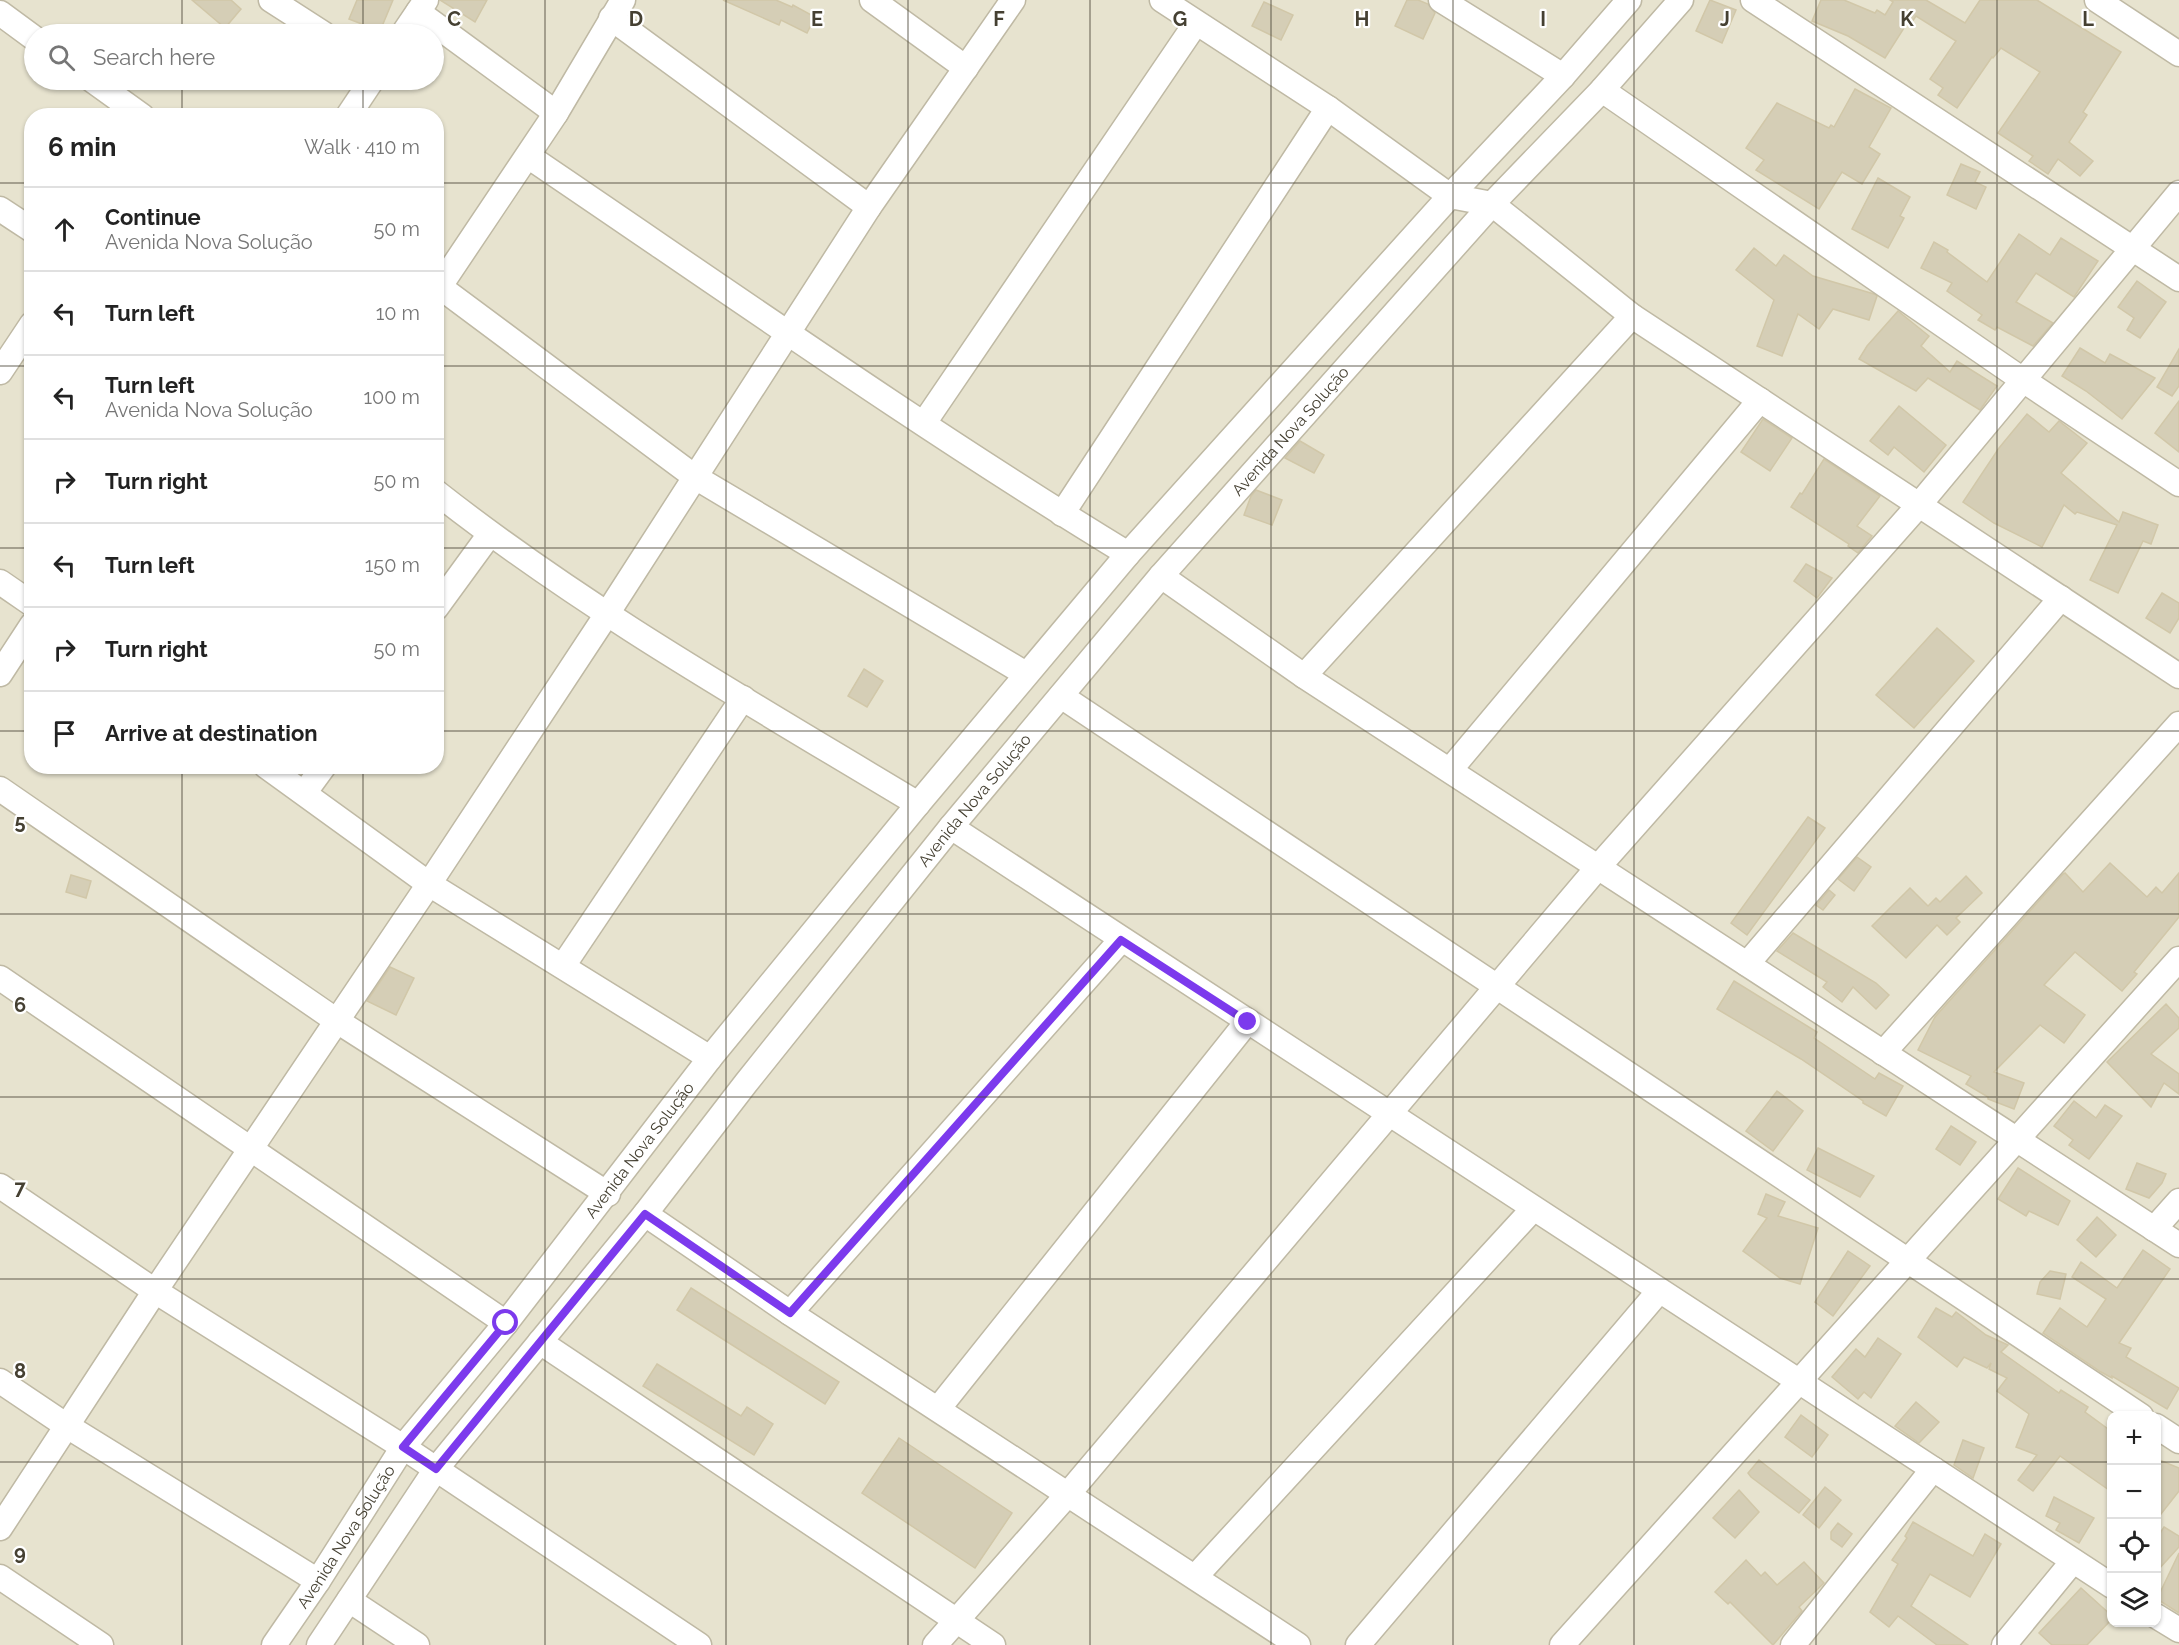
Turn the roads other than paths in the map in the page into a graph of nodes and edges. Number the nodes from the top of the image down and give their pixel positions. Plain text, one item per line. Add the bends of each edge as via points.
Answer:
1 (271, 0) edge
2 (872, 0) edge
3 (1013, 0) edge
4 (1162, 0) edge
5 (1441, 0) edge
6 (1629, 0) edge
7 (1681, 0) edge
8 (1753, 0) edge
9 (2097, 0) edge
10 (422, 6) edge
11 (617, 9) edge
12 (0, 13) edge
13 (1196, 23) junction
14 (308, 24) edge
15 (410, 24) edge
16 (24, 31) edge
17 (2179, 54) edge
18 (966, 68) junction
19 (1563, 76) junction
20 (106, 90) edge
21 (365, 90) edge
22 (1602, 90) junction
23 (131, 108) edge
24 (353, 108) edge
25 (1328, 108) junction
26 (556, 114) junction
27 (528, 156) junction
28 (2179, 193) edge
29 (1450, 196) junction
30 (1492, 204) junction
31 (869, 207) junction
32 (0, 208) edge
33 (24, 224) edge
34 (2133, 248) junction
35 (2179, 279) edge
36 (444, 280) edge
37 (444, 293) edge
38 (1632, 316) junction
39 (788, 332) junction
40 (24, 336) edge
41 (0, 372) edge
42 (2023, 380) junction
43 (1760, 400) junction
44 (924, 423) junction
45 (695, 477) junction
46 (2179, 484) edge
47 (444, 498) edge
48 (1919, 505) junction
49 (1062, 514) junction
50 (490, 534) junction
51 (1128, 554) junction
52 (1161, 576) junction
53 (0, 582) edge
54 (444, 597) edge
55 (24, 598) edge
56 (2061, 598) junction
57 (607, 614) junction
58 (24, 637) edge
59 (0, 674) edge
60 (1026, 674) junction
61 (1304, 676) junction
62 (2179, 676) edge
63 (1061, 696) junction
64 (743, 698) junction
65 (2179, 724) edge
66 (1450, 770) junction
67 (278, 774) edge
68 (318, 774) edge
69 (0, 789) edge
70 (305, 792) junction
71 (918, 804) junction
72 (951, 827) junction
73 (1599, 866) junction
74 (429, 884) junction
75 (1121, 940) junction
76 (2179, 959) edge
77 (1747, 964) junction
78 (563, 966) junction
79 (0, 978) edge
80 (1497, 987) junction
81 (337, 1022) junction
82 (1248, 1022) junction
83 (1883, 1053) junction
84 (710, 1058) junction
85 (1389, 1114) junction
86 (2017, 1139) junction
87 (251, 1149) junction
88 (0, 1186) edge
89 (608, 1194) junction
90 (2179, 1201) edge
91 (1533, 1209) junction
92 (645, 1214) junction
93 (2154, 1229) junction
94 (2179, 1245) edge
95 (1908, 1261) junction
96 (155, 1291) junction
97 (1659, 1291) junction
98 (790, 1313) junction
99 (506, 1323) junction
100 (540, 1342) junction
101 (0, 1381) edge
102 (1798, 1382) junction
103 (938, 1409) junction
104 (2133, 1411) edge
105 (67, 1426) junction
106 (2161, 1429) edge
107 (2179, 1441) edge
108 (403, 1447) junction
109 (436, 1469) junction
110 (1933, 1469) junction
111 (1068, 1494) junction
112 (0, 1528) edge
113 (2073, 1561) junction
114 (0, 1577) edge
115 (1195, 1578) junction
116 (318, 1581) junction
117 (2107, 1583) edge
118 (349, 1600) junction
119 (2161, 1619) edge
120 (955, 1620) junction
121 (2179, 1630) edge
122 (101, 1645) edge
123 (274, 1645) edge
124 (319, 1645) edge
125 (417, 1645) edge
126 (699, 1645) edge
127 (935, 1645) edge
128 (993, 1645) edge
129 (1298, 1645) edge
130 (1358, 1645) edge
131 (1562, 1645) edge
132 (1793, 1645) edge
133 (2004, 1645) edge

1 - 14 street
2 - 18 street
3 - 18 street
4 - 13 street
5 - 19 street
6 - 19 street, Avenida Nova Solução
7 - 22 street, Avenida Nova Solução
8 - 34 street
9 - 17 street
10 - 15 street
10 - 26 street
11 - 26 street
11 - 31 street
12 - 16 street
13 - 25 street
13 - 44 street
18 - 31 street
19 - 29 street, Avenida Nova Solução
20 - 23 street
21 - 24 street
22 - 30 street, Avenida Nova Solução
22 - 42 street
25 - 29 street
25 - 49 street
26 - 27 street
27 - 36 street
27 - 39 street
28 - 34 street
29 - 30 street
29 - 51 street, Avenida Nova Solução
30 - 38 street
30 - 52 street, Avenida Nova Solução
31 - 39 street
32 - 33 street
34 - 35 street
34 - 42 street
37 - 45 street
38 - 43 street
38 - 61 street
39 - 44 street
39 - 45 street
40 - 41 street
42 - 46 street
42 - 48 street
43 - 48 street
43 - 66 street
44 - 49 street
45 - 57 street
45 - 60 street
47 - 50 street
48 - 56 street
48 - 73 street
49 - 51 street
50 - 54 street
50 - 57 street
51 - 60 street, Avenida Nova Solução
52 - 61 street
52 - 63 street, Avenida Nova Solução
53 - 55 street
56 - 62 street
56 - 77 street
57 - 64 street
57 - 74 street
58 - 59 street
60 - 71 street, Avenida Nova Solução
61 - 66 street
63 - 72 street, Avenida Nova Solução
63 - 80 street
64 - 71 street
64 - 78 street
65 - 83 street
66 - 73 street
67 - 70 street
68 - 70 street
69 - 81 street
70 - 74 street
71 - 84 street, Avenida Nova Solução
72 - 75 street
72 - 92 street, Avenida Nova Solução
73 - 77 street
73 - 80 street
74 - 78 street
74 - 81 street
75 - 82 street
75 - 98 street
76 - 86 street
77 - 83 street
78 - 84 street
79 - 87 street
80 - 85 street
80 - 95 street
81 - 87 street
81 - 89 street
82 - 85 street
82 - 103 street
83 - 86 street
84 - 89 street, Avenida Nova Solução
85 - 91 street
85 - 111 street
86 - 93 street
86 - 95 street
87 - 96 street
87 - 99 street
88 - 96 street
89 - 99 street, Avenida Nova Solução
90 - 93 street
91 - 97 street
91 - 115 street
92 - 98 street
92 - 100 street, Avenida Nova Solução
93 - 94 street
95 - 102 street
95 - 104 street
96 - 105 street
96 - 108 street
97 - 102 street
97 - 130 street
98 - 103 street
99 - 108 street, Avenida Nova Solução
100 - 109 street, Avenida Nova Solução
100 - 120 street
101 - 105 street
102 - 110 street
102 - 131 street
103 - 111 street
105 - 112 street
105 - 116 street
106 - 107 street
108 - 109 street
108 - 116 street, Avenida Nova Solução
109 - 118 street, Avenida Nova Solução
109 - 126 street
110 - 113 street
110 - 132 street
111 - 115 street
111 - 120 street
113 - 117 street
113 - 133 street
114 - 122 street
115 - 129 street
116 - 123 street, Avenida Nova Solução
118 - 124 street, Avenida Nova Solução
118 - 125 street
119 - 121 street
120 - 127 street
120 - 128 street

